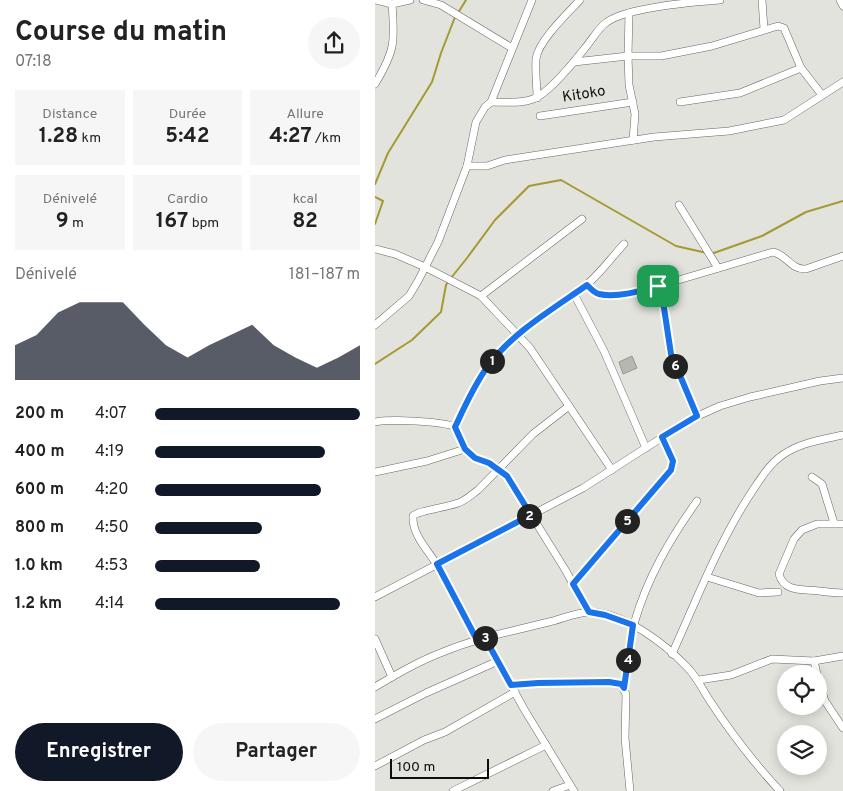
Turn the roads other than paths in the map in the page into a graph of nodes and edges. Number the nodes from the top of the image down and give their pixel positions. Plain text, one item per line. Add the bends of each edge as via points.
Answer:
1 (375, 0) edge
2 (411, 0) edge
3 (423, 0) edge
4 (532, 0) edge
5 (580, 0) edge
6 (720, 0) edge
7 (762, 0) edge
8 (840, 0) edge
9 (665, 3) edge
10 (392, 4) junction
11 (843, 6) edge
12 (629, 13) junction
13 (764, 30) junction
14 (512, 48) junction
15 (628, 56) junction
16 (574, 62) junction
17 (801, 68) junction
18 (843, 82) edge
19 (375, 84) edge
20 (822, 96) junction
21 (537, 98) junction
22 (491, 102) junction
23 (633, 102) junction
24 (680, 102) dead end
25 (540, 116) dead end
26 (633, 140) junction
27 (467, 166) junction
28 (679, 205) dead end
29 (582, 219) dead end
30 (624, 244) dead end
31 (375, 249) edge
32 (843, 256) edge
33 (425, 267) junction
34 (719, 268) junction
35 (587, 285) junction
36 (658, 286) junction
37 (574, 294) junction
38 (481, 296) junction
39 (375, 325) edge
40 (518, 335) junction
41 (843, 378) edge
42 (569, 406) junction
43 (697, 416) junction
44 (375, 422) edge
45 (455, 427) junction
46 (843, 434) edge
47 (662, 437) junction
48 (646, 448) junction
49 (465, 449) junction
50 (498, 469) junction
51 (612, 470) junction
52 (375, 472) edge
53 (812, 477) dead end
54 (697, 501) dead end
55 (531, 515) junction
56 (834, 523) junction
57 (843, 524) edge
58 (437, 564) junction
59 (707, 577) junction
60 (573, 584) junction
61 (777, 592) dead end
62 (843, 594) edge
63 (375, 597) edge
64 (589, 612) junction
65 (633, 625) junction
66 (485, 638) junction
67 (375, 639) edge
68 (477, 640) junction
69 (672, 654) junction
70 (843, 656) edge
71 (498, 661) junction
72 (814, 661) junction
73 (815, 665) edge
74 (392, 677) junction
75 (699, 680) junction
76 (375, 687) edge
77 (624, 688) junction
78 (513, 689) junction
79 (827, 704) edge
80 (375, 719) edge
81 (843, 728) edge
82 (546, 745) junction
83 (375, 766) edge
84 (572, 788) edge
85 (453, 791) edge
86 (553, 791) edge
87 (630, 791) edge
88 (780, 791) edge

1 - 10 street
2 - 10 street
3 - 14 street via 441,5
4 - 14 street
5 - 21 street via 556,25 539,50 536,57
6 - 9 street
7 - 13 street
8 - 11 street
9 - 12 street
10 - 19 street via 395,36 392,51
12 - 15 street
12 - 16 street via 607,22
13 - 15 street via 685,52
13 - 17 street via 777,26 784,28
14 - 22 street
15 - 16 street
15 - 23 street
16 - 21 street
17 - 20 street
17 - 24 street via 740,93
18 - 20 street
20 - 26 street via 784,120 729,131
21 - 22 street
22 - 27 street via 476,122
23 - 25 street, Kitoko
23 - 26 street
26 - 27 street via 505,160 487,166
27 - 33 street
28 - 34 street
29 - 38 street
30 - 35 street
31 - 33 street
32 - 34 street via 799,270 780,253 773,252
33 - 38 street
33 - 39 street via 409,296
34 - 36 street
35 - 36 street via 600,295 624,294
35 - 37 street
36 - 43 street via 671,354
37 - 40 street
37 - 48 street via 604,352
38 - 40 street
40 - 42 street
40 - 45 street via 489,365
41 - 43 street via 750,397
42 - 50 street via 533,434
42 - 51 street
43 - 47 street
44 - 45 street via 393,420
45 - 49 street
46 - 59 street via 789,451 768,469 743,505
47 - 48 street
47 - 60 street via 673,461 671,470
48 - 51 street
49 - 50 street via 475,458
49 - 52 street
50 - 55 street via 507,476
50 - 58 street via 463,501 415,514 413,520 421,542
51 - 55 street
53 - 56 street via 822,484
54 - 65 street via 657,564
55 - 58 street
55 - 60 street
56 - 57 street
56 - 62 street via 817,524 797,533 779,574 789,588
58 - 63 street
58 - 68 street
59 - 61 street via 759,593
59 - 69 street
60 - 64 street
64 - 65 street
64 - 66 street
65 - 69 street
65 - 77 street
66 - 68 street
66 - 71 street
67 - 74 street
68 - 74 street via 443,652
69 - 75 street
70 - 72 street
71 - 78 street
71 - 80 street
72 - 73 street
72 - 75 street via 772,659 731,675
74 - 76 street
75 - 88 street via 739,744
77 - 78 street via 621,684 609,682 538,683
77 - 87 street
78 - 82 street
78 - 83 street via 445,732
79 - 81 street
82 - 84 street
82 - 85 street
84 - 86 street

